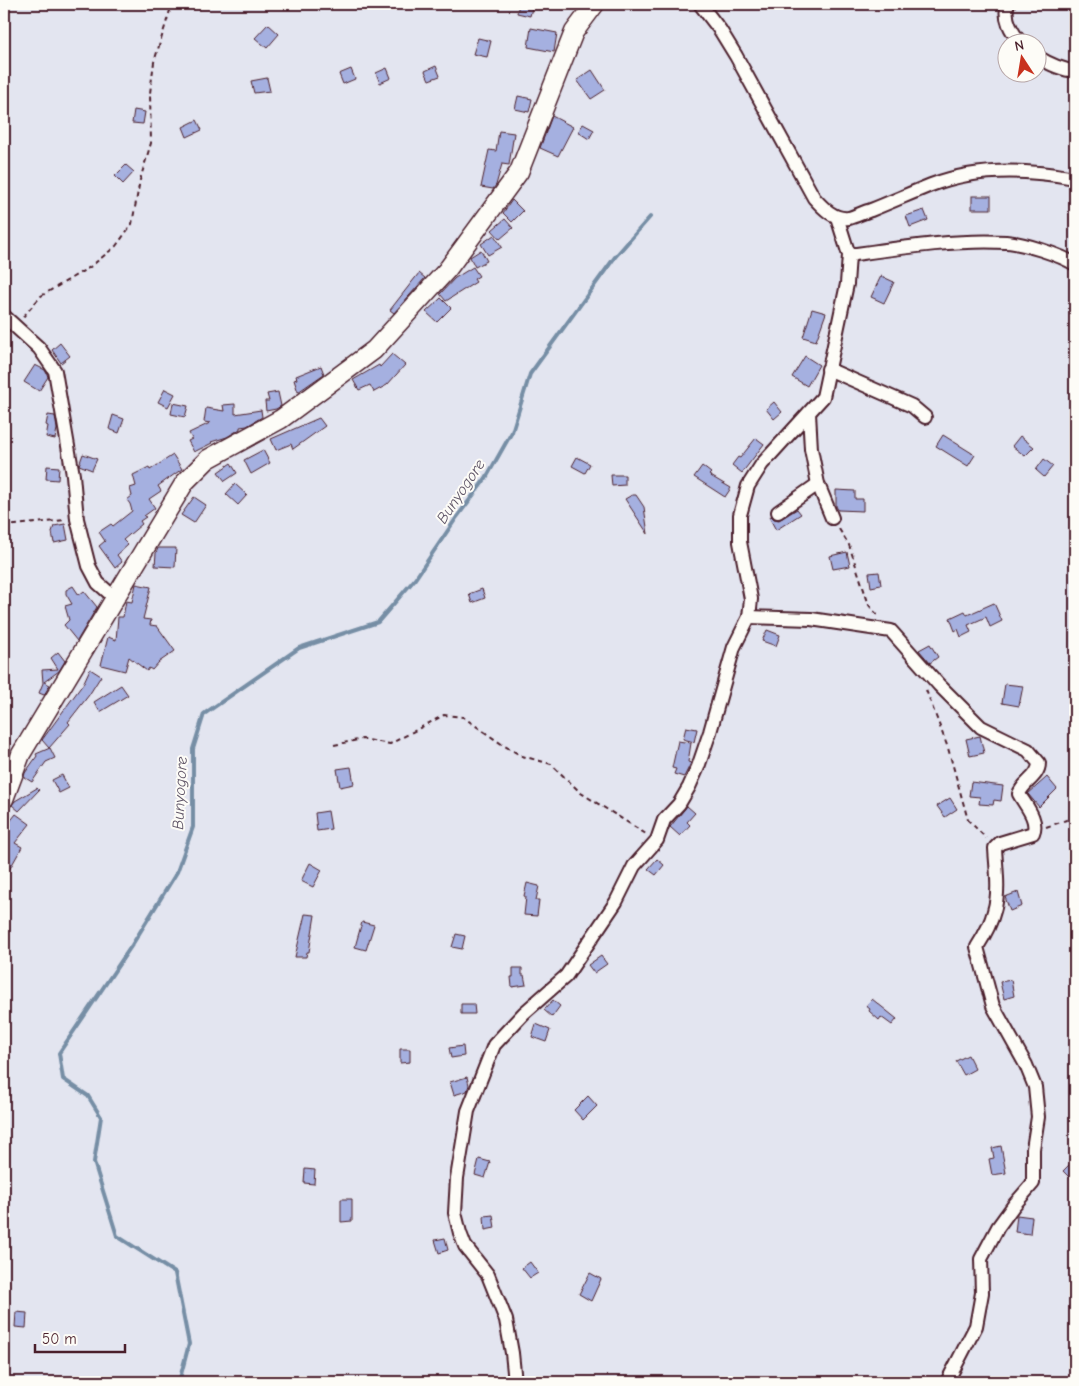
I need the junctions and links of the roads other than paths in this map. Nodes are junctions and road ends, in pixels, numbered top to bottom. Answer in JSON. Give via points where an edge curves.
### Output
{"nodes":[{"id":1,"x":595,"y":4,"type":"edge"},
{"id":2,"x":700,"y":4,"type":"edge"},
{"id":3,"x":1008,"y":4,"type":"edge"},
{"id":4,"x":1012,"y":32,"type":"edge"},
{"id":5,"x":1046,"y":63,"type":"edge"},
{"id":6,"x":1075,"y":71,"type":"edge"},
{"id":7,"x":1075,"y":178,"type":"edge"},
{"id":8,"x":837,"y":217,"type":"junction"},
{"id":9,"x":850,"y":255,"type":"junction"},
{"id":10,"x":1075,"y":264,"type":"edge"},
{"id":11,"x":4,"y":316,"type":"edge"},
{"id":12,"x":828,"y":369,"type":"junction"},
{"id":13,"x":809,"y":413,"type":"junction"},
{"id":14,"x":925,"y":417,"type":"dead end"},
{"id":15,"x":818,"y":484,"type":"junction"},
{"id":16,"x":778,"y":512,"type":"dead end"},
{"id":17,"x":832,"y":518,"type":"road end"},
{"id":18,"x":116,"y":599,"type":"junction"},
{"id":19,"x":749,"y":617,"type":"junction"},
{"id":20,"x":4,"y":799,"type":"edge"},
{"id":21,"x":515,"y":1382,"type":"edge"},
{"id":22,"x":947,"y":1382,"type":"edge"}],
"edges":[{"from":1,"to":18,"type":"main road","via":[[574,32],[519,172],[447,270],[374,350],[281,419],[208,459],[190,476]]},
{"from":2,"to":8,"type":"street","via":[[736,56],[814,198]]},
{"from":3,"to":4,"type":"street","via":[[1007,20]]},
{"from":5,"to":6,"type":"street"},
{"from":7,"to":8,"type":"street","via":[[1026,172],[971,174],[930,186],[849,218]]},
{"from":8,"to":9,"type":"street"},
{"from":9,"to":10,"type":"street","via":[[961,243],[1008,242]]},
{"from":9,"to":12,"type":"street","via":[[847,284]]},
{"from":11,"to":18,"type":"street","via":[[39,348],[55,371],[73,475],[77,519],[89,566],[98,583]]},
{"from":12,"to":13,"type":"street","via":[[823,397]]},
{"from":12,"to":14,"type":"street","via":[[912,406]]},
{"from":13,"to":15,"type":"street","via":[[811,449]]},
{"from":13,"to":19,"type":"street","via":[[762,464],[748,486],[740,516],[740,542],[751,599]]},
{"from":15,"to":16,"type":"street"},
{"from":15,"to":17,"type":"street"},
{"from":18,"to":20,"type":"main road","via":[[21,754]]},
{"from":19,"to":21,"type":"street","via":[[734,647],[710,732],[679,804],[664,820],[657,840],[634,866],[616,902],[566,976],[494,1045],[468,1111],[455,1213],[465,1246],[488,1275],[504,1314]]},
{"from":19,"to":22,"type":"street","via":[[811,619],[891,631],[980,727],[1028,750],[1039,762],[1034,776],[1019,794],[1034,819],[1035,830],[1000,843],[995,848],[995,911],[977,947],[993,1006],[1035,1087],[1038,1117],[1033,1149],[1033,1183],[998,1227],[980,1259],[982,1292],[976,1326]]}]}
